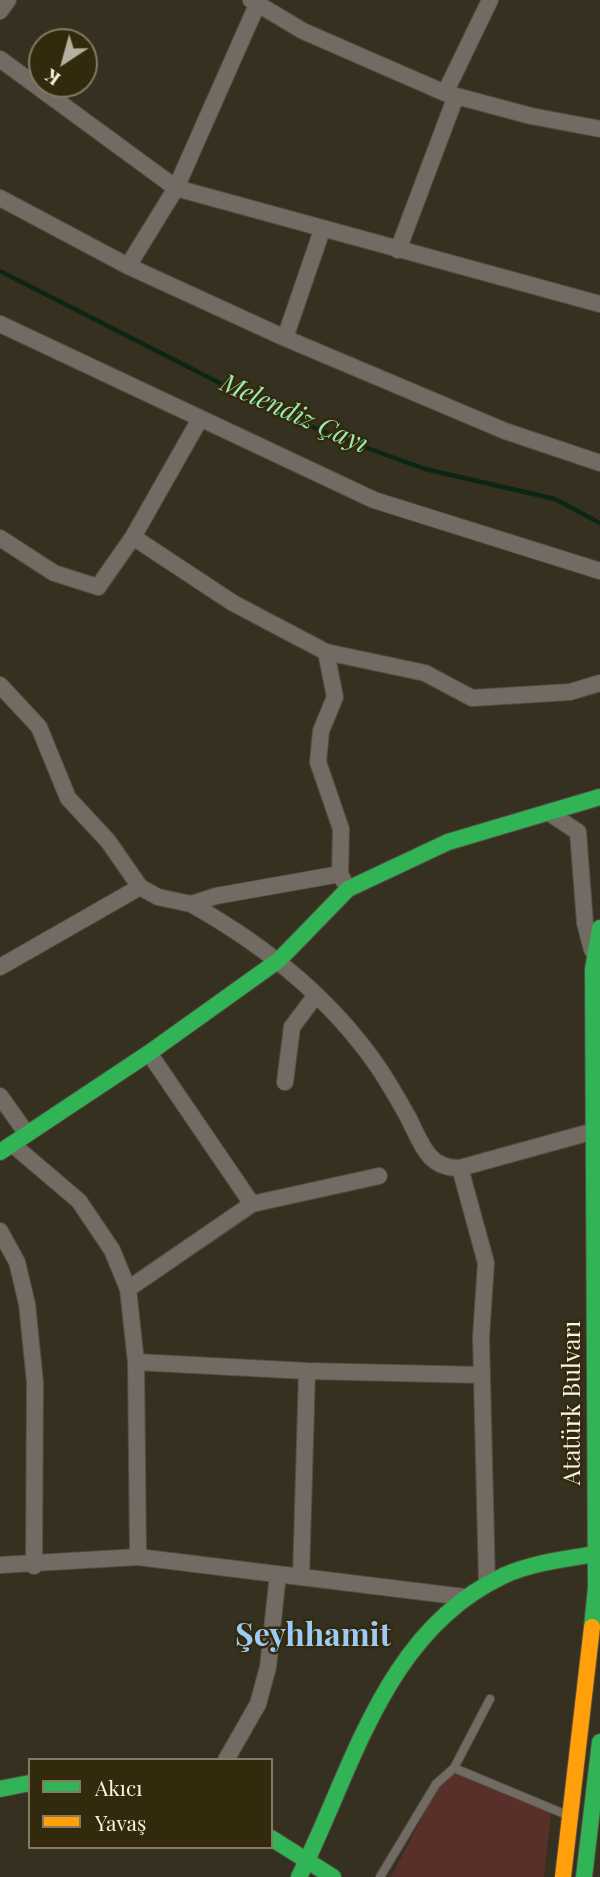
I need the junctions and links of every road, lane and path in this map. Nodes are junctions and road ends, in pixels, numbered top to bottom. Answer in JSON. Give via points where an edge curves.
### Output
{"nodes":[{"id":1,"x":8,"y":0,"type":"edge"},
{"id":2,"x":490,"y":0,"type":"edge"},
{"id":3,"x":254,"y":2,"type":"edge"},
{"id":4,"x":0,"y":11,"type":"edge"},
{"id":5,"x":0,"y":59,"type":"edge"},
{"id":6,"x":450,"y":95,"type":"junction"},
{"id":7,"x":600,"y":129,"type":"edge"},
{"id":8,"x":176,"y":188,"type":"junction"},
{"id":9,"x":0,"y":198,"type":"edge"},
{"id":10,"x":322,"y":230,"type":"junction"},
{"id":11,"x":398,"y":250,"type":"junction"},
{"id":12,"x":128,"y":267,"type":"junction"},
{"id":13,"x":600,"y":304,"type":"edge"},
{"id":14,"x":0,"y":324,"type":"edge"},
{"id":15,"x":285,"y":338,"type":"junction"},
{"id":16,"x":201,"y":419,"type":"junction"},
{"id":17,"x":600,"y":463,"type":"edge"},
{"id":18,"x":133,"y":537,"type":"junction"},
{"id":19,"x":0,"y":538,"type":"edge"},
{"id":20,"x":600,"y":571,"type":"edge"},
{"id":21,"x":326,"y":652,"type":"junction"},
{"id":22,"x":600,"y":683,"type":"edge"},
{"id":23,"x":0,"y":685,"type":"edge"},
{"id":24,"x":600,"y":797,"type":"edge"},
{"id":25,"x":551,"y":814,"type":"junction"},
{"id":26,"x":344,"y":882,"type":"junction"},
{"id":27,"x":140,"y":887,"type":"junction"},
{"id":28,"x":191,"y":904,"type":"junction"},
{"id":29,"x":600,"y":928,"type":"edge"},
{"id":30,"x":279,"y":960,"type":"junction"},
{"id":31,"x":594,"y":961,"type":"junction"},
{"id":32,"x":0,"y":967,"type":"edge"},
{"id":33,"x":316,"y":995,"type":"junction"},
{"id":34,"x":149,"y":1054,"type":"junction"},
{"id":35,"x":285,"y":1082,"type":"dead end"},
{"id":36,"x":0,"y":1096,"type":"edge"},
{"id":37,"x":594,"y":1131,"type":"junction"},
{"id":38,"x":27,"y":1134,"type":"junction"},
{"id":39,"x":6,"y":1148,"type":"edge"},
{"id":40,"x":460,"y":1168,"type":"junction"},
{"id":41,"x":379,"y":1176,"type":"dead end"},
{"id":42,"x":252,"y":1203,"type":"junction"},
{"id":43,"x":0,"y":1231,"type":"edge"},
{"id":44,"x":128,"y":1289,"type":"junction"},
{"id":45,"x":136,"y":1362,"type":"junction"},
{"id":46,"x":307,"y":1371,"type":"junction"},
{"id":47,"x":482,"y":1375,"type":"junction"},
{"id":48,"x":598,"y":1450,"type":"edge"},
{"id":49,"x":598,"y":1481,"type":"edge"},
{"id":50,"x":596,"y":1554,"type":"junction"},
{"id":51,"x":138,"y":1557,"type":"junction"},
{"id":52,"x":0,"y":1565,"type":"edge"},
{"id":53,"x":34,"y":1566,"type":"junction"},
{"id":54,"x":278,"y":1574,"type":"junction"},
{"id":55,"x":301,"y":1577,"type":"junction"},
{"id":56,"x":487,"y":1584,"type":"junction"},
{"id":57,"x":464,"y":1597,"type":"junction"},
{"id":58,"x":490,"y":1699,"type":"dead end"},
{"id":59,"x":600,"y":1742,"type":"edge"},
{"id":60,"x":227,"y":1758,"type":"edge"},
{"id":61,"x":454,"y":1768,"type":"junction"},
{"id":62,"x":28,"y":1783,"type":"edge"},
{"id":63,"x":0,"y":1789,"type":"edge"},
{"id":64,"x":570,"y":1816,"type":"junction"},
{"id":65,"x":273,"y":1839,"type":"edge"},
{"id":66,"x":307,"y":1862,"type":"junction"},
{"id":67,"x":299,"y":1877,"type":"edge"},
{"id":68,"x":333,"y":1877,"type":"edge"},
{"id":69,"x":380,"y":1877,"type":"edge"},
{"id":70,"x":563,"y":1877,"type":"edge"},
{"id":71,"x":584,"y":1877,"type":"edge"}],
"edges":[{"from":1,"to":4,"type":"street"},
{"from":2,"to":6,"type":"street"},
{"from":3,"to":6,"type":"street","via":[[367,61]]},
{"from":3,"to":8,"type":"street"},
{"from":5,"to":8,"type":"street"},
{"from":6,"to":7,"type":"street"},
{"from":6,"to":11,"type":"street"},
{"from":8,"to":10,"type":"street"},
{"from":8,"to":12,"type":"street"},
{"from":9,"to":12,"type":"street"},
{"from":10,"to":11,"type":"street"},
{"from":10,"to":15,"type":"street"},
{"from":11,"to":13,"type":"street"},
{"from":12,"to":15,"type":"street"},
{"from":14,"to":16,"type":"street"},
{"from":15,"to":17,"type":"street","via":[[505,431]]},
{"from":16,"to":18,"type":"street"},
{"from":16,"to":20,"type":"street","via":[[374,500]]},
{"from":18,"to":19,"type":"street","via":[[98,587],[54,573]]},
{"from":18,"to":21,"type":"street","via":[[233,603]]},
{"from":21,"to":22,"type":"street","via":[[425,673],[472,698],[570,692]]},
{"from":21,"to":26,"type":"street","via":[[335,697],[321,731],[318,762],[341,829]]},
{"from":23,"to":27,"type":"street","via":[[39,727],[68,798],[108,841]]},
{"from":24,"to":25,"type":"main road"},
{"from":25,"to":26,"type":"main road","via":[[448,842]]},
{"from":25,"to":31,"type":"street","via":[[578,832],[585,923]]},
{"from":26,"to":28,"type":"street","via":[[216,896]]},
{"from":26,"to":30,"type":"main road"},
{"from":27,"to":28,"type":"street","via":[[158,897]]},
{"from":27,"to":32,"type":"street"},
{"from":28,"to":30,"type":"street","via":[[242,932]]},
{"from":29,"to":31,"type":"main road","name":"Atatürk Bulvarı"},
{"from":30,"to":33,"type":"street"},
{"from":30,"to":34,"type":"main road"},
{"from":31,"to":37,"type":"main road","name":"Atatürk Bulvarı"},
{"from":33,"to":35,"type":"street","via":[[292,1027]]},
{"from":33,"to":40,"type":"street","via":[[378,1067],[423,1150],[446,1168]]},
{"from":34,"to":38,"type":"main road"},
{"from":34,"to":42,"type":"street"},
{"from":36,"to":38,"type":"street"},
{"from":37,"to":40,"type":"street"},
{"from":37,"to":48,"type":"main road","name":"Atatürk Bulvarı"},
{"from":38,"to":39,"type":"main road"},
{"from":39,"to":44,"type":"street","via":[[79,1201],[112,1250]]},
{"from":40,"to":47,"type":"street","via":[[486,1263]]},
{"from":41,"to":42,"type":"street"},
{"from":42,"to":44,"type":"street"},
{"from":43,"to":53,"type":"street","via":[[17,1262],[27,1304],[35,1382]]},
{"from":44,"to":45,"type":"street"},
{"from":45,"to":46,"type":"street"},
{"from":45,"to":51,"type":"street"},
{"from":46,"to":47,"type":"street"},
{"from":46,"to":55,"type":"street"},
{"from":47,"to":56,"type":"street"},
{"from":48,"to":49,"type":"main road","name":"Atatürk Bulvarı"},
{"from":49,"to":50,"type":"main road","name":"Atatürk Bulvarı"},
{"from":50,"to":56,"type":"main road","via":[[503,1575]]},
{"from":50,"to":64,"type":"main road","name":"Atatürk Bulvarı"},
{"from":51,"to":53,"type":"street"},
{"from":51,"to":54,"type":"street"},
{"from":52,"to":53,"type":"street"},
{"from":54,"to":55,"type":"street"},
{"from":54,"to":60,"type":"street","via":[[268,1667],[258,1704]]},
{"from":55,"to":57,"type":"street"},
{"from":56,"to":57,"type":"main road"},
{"from":57,"to":66,"type":"main road","via":[[426,1627],[394,1671]]},
{"from":58,"to":61,"type":"lane"},
{"from":59,"to":71,"type":"main road"},
{"from":61,"to":64,"type":"lane"},
{"from":61,"to":69,"type":"lane","via":[[436,1784]]},
{"from":62,"to":63,"type":"main road"},
{"from":64,"to":70,"type":"main road","name":"Atatürk Bulvarı"},
{"from":65,"to":66,"type":"main road"},
{"from":66,"to":67,"type":"main road"},
{"from":66,"to":68,"type":"main road"}]}
